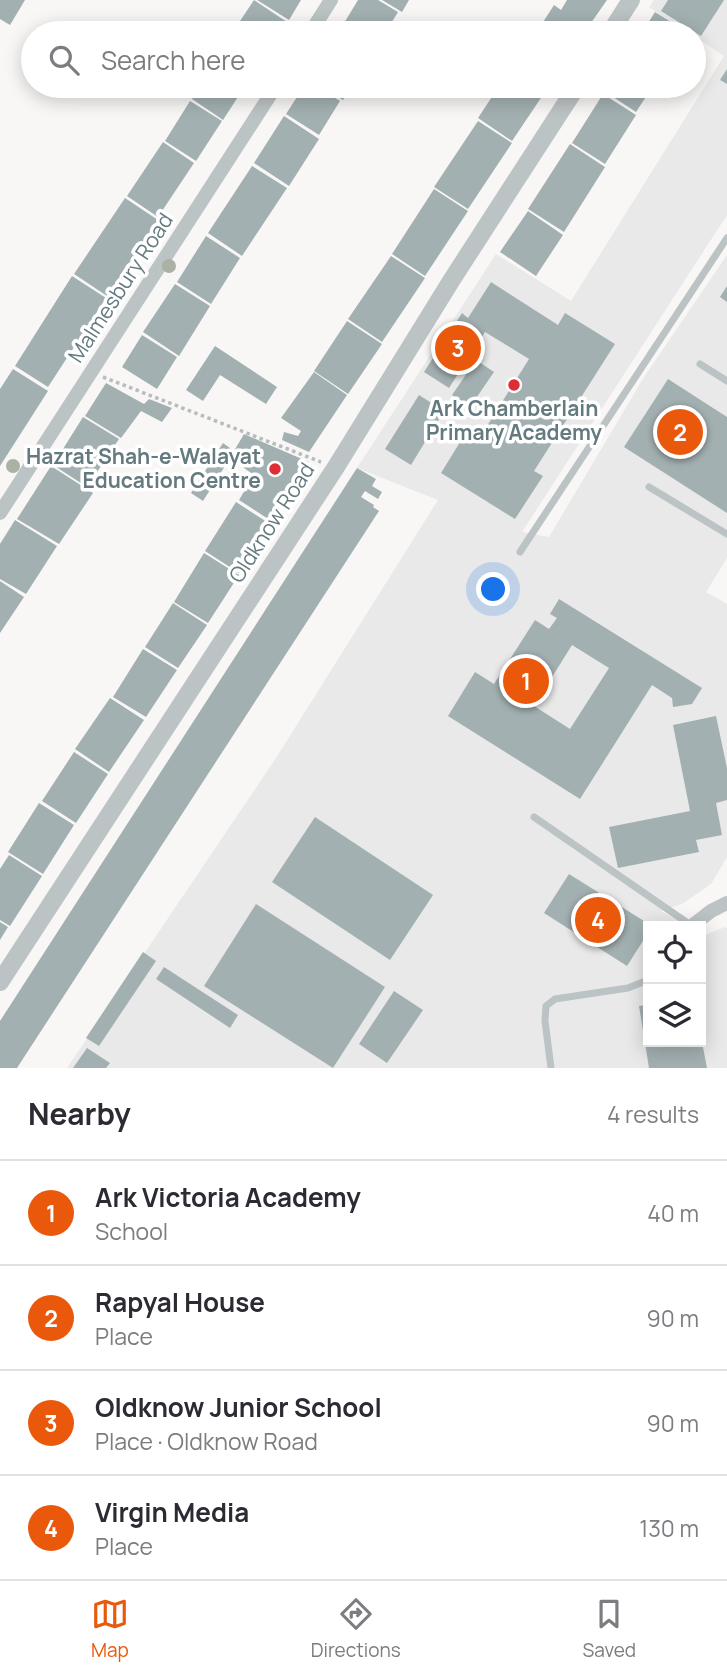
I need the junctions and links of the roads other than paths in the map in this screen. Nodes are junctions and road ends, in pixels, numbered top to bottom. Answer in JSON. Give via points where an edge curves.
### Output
{"nodes":[{"id":1,"x":331,"y":0,"type":"edge"},
{"id":2,"x":631,"y":0,"type":"edge"},
{"id":3,"x":318,"y":21,"type":"edge"},
{"id":4,"x":618,"y":21,"type":"edge"},
{"id":5,"x":268,"y":98,"type":"edge"},
{"id":6,"x":569,"y":98,"type":"edge"},
{"id":7,"x":727,"y":238,"type":"edge"},
{"id":8,"x":700,"y":364,"type":"dead end"},
{"id":9,"x":727,"y":381,"type":"edge"},
{"id":10,"x":649,"y":487,"type":"dead end"},
{"id":11,"x":0,"y":513,"type":"edge"},
{"id":12,"x":727,"y":534,"type":"edge"},
{"id":13,"x":520,"y":552,"type":"dead end"},
{"id":14,"x":534,"y":817,"type":"dead end"},
{"id":15,"x":727,"y":903,"type":"edge"},
{"id":16,"x":685,"y":921,"type":"edge"},
{"id":17,"x":698,"y":921,"type":"edge"},
{"id":18,"x":0,"y":982,"type":"edge"},
{"id":19,"x":643,"y":982,"type":"edge"},
{"id":20,"x":551,"y":1068,"type":"edge"}],
"edges":[{"from":1,"to":3,"type":"street"},
{"from":2,"to":4,"type":"street"},
{"from":5,"to":11,"type":"street","name":"Malmesbury Road"},
{"from":6,"to":18,"type":"street","name":"Oldknow Road","via":[[336,467]]},
{"from":7,"to":13,"type":"lane"},
{"from":8,"to":9,"type":"lane"},
{"from":10,"to":12,"type":"lane"},
{"from":14,"to":16,"type":"lane"},
{"from":15,"to":17,"type":"street"},
{"from":19,"to":20,"type":"lane","via":[[555,999],[546,1006]]}]}
